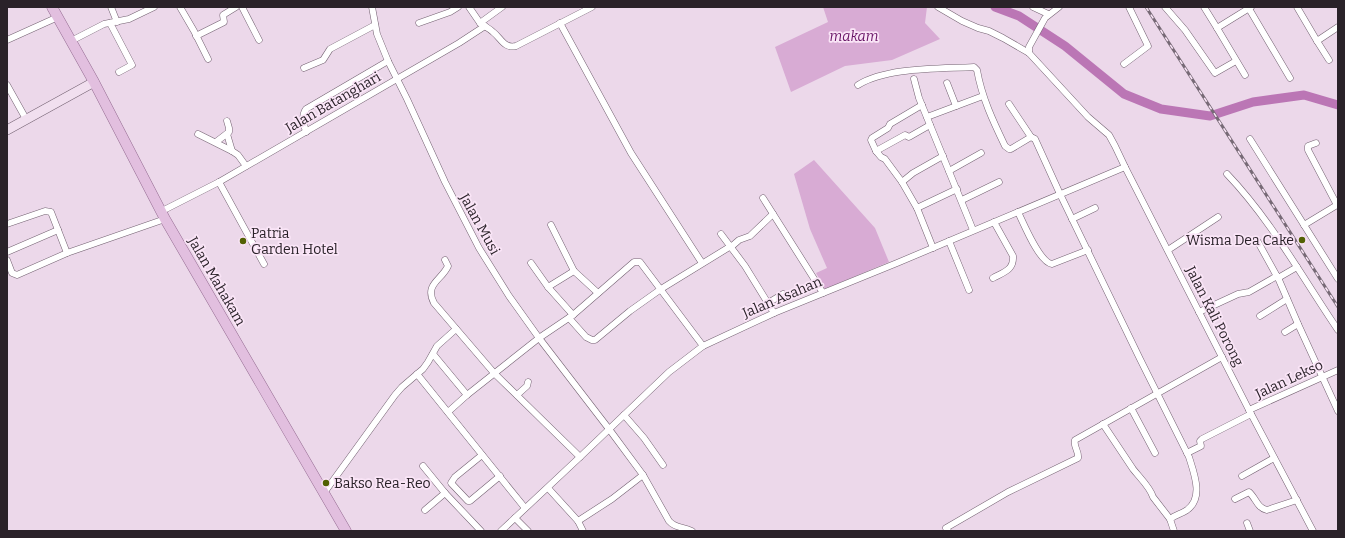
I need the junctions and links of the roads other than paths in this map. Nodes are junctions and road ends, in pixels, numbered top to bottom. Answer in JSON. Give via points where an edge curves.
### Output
{"nodes":[{"id":1,"x":52,"y":7,"type":"edge"},
{"id":2,"x":111,"y":7,"type":"edge"},
{"id":3,"x":154,"y":7,"type":"edge"},
{"id":4,"x":180,"y":7,"type":"edge"},
{"id":5,"x":236,"y":7,"type":"edge"},
{"id":6,"x":242,"y":7,"type":"edge"},
{"id":7,"x":372,"y":7,"type":"edge"},
{"id":8,"x":458,"y":7,"type":"edge"},
{"id":9,"x":469,"y":7,"type":"edge"},
{"id":10,"x":592,"y":7,"type":"edge"},
{"id":11,"x":938,"y":7,"type":"edge"},
{"id":12,"x":1033,"y":7,"type":"edge"},
{"id":13,"x":1059,"y":7,"type":"edge"},
{"id":14,"x":1129,"y":7,"type":"edge"},
{"id":15,"x":1166,"y":7,"type":"edge"},
{"id":16,"x":1204,"y":7,"type":"edge"},
{"id":17,"x":1249,"y":7,"type":"edge"},
{"id":18,"x":1297,"y":7,"type":"edge"},
{"id":19,"x":498,"y":8,"type":"edge"},
{"id":20,"x":1047,"y":16,"type":"junction"},
{"id":21,"x":58,"y":17,"type":"junction"},
{"id":22,"x":110,"y":22,"type":"junction"},
{"id":23,"x":117,"y":22,"type":"junction"},
{"id":24,"x":419,"y":23,"type":"dead end"},
{"id":25,"x":560,"y":23,"type":"junction"},
{"id":26,"x":482,"y":24,"type":"junction"},
{"id":27,"x":375,"y":25,"type":"junction"},
{"id":28,"x":1338,"y":27,"type":"edge"},
{"id":29,"x":1217,"y":28,"type":"junction"},
{"id":30,"x":196,"y":36,"type":"junction"},
{"id":31,"x":7,"y":40,"type":"edge"},
{"id":32,"x":259,"y":40,"type":"dead end"},
{"id":33,"x":71,"y":41,"type":"junction"},
{"id":34,"x":1317,"y":41,"type":"junction"},
{"id":35,"x":1029,"y":53,"type":"junction"},
{"id":36,"x":208,"y":59,"type":"dead end"},
{"id":37,"x":1329,"y":60,"type":"dead end"},
{"id":38,"x":388,"y":61,"type":"junction"},
{"id":39,"x":1236,"y":61,"type":"junction"},
{"id":40,"x":1124,"y":64,"type":"dead end"},
{"id":41,"x":304,"y":68,"type":"dead end"},
{"id":42,"x":119,"y":72,"type":"dead end"},
{"id":43,"x":1245,"y":75,"type":"dead end"},
{"id":44,"x":1290,"y":78,"type":"dead end"},
{"id":45,"x":397,"y":79,"type":"junction"},
{"id":46,"x":914,"y":79,"type":"dead end"},
{"id":47,"x":94,"y":82,"type":"junction"},
{"id":48,"x":947,"y":83,"type":"dead end"},
{"id":49,"x":7,"y":84,"type":"edge"},
{"id":50,"x":858,"y":85,"type":"dead end"},
{"id":51,"x":983,"y":96,"type":"junction"},
{"id":52,"x":1009,"y":104,"type":"dead end"},
{"id":53,"x":922,"y":105,"type":"junction"},
{"id":54,"x":956,"y":106,"type":"junction"},
{"id":55,"x":927,"y":117,"type":"junction"},
{"id":56,"x":26,"y":119,"type":"junction"},
{"id":57,"x":227,"y":121,"type":"dead end"},
{"id":58,"x":930,"y":125,"type":"junction"},
{"id":59,"x":7,"y":130,"type":"edge"},
{"id":60,"x":306,"y":132,"type":"junction"},
{"id":61,"x":198,"y":134,"type":"dead end"},
{"id":62,"x":227,"y":134,"type":"junction"},
{"id":63,"x":1031,"y":137,"type":"junction"},
{"id":64,"x":1250,"y":139,"type":"dead end"},
{"id":65,"x":216,"y":142,"type":"junction"},
{"id":66,"x":1316,"y":143,"type":"dead end"},
{"id":67,"x":232,"y":150,"type":"junction"},
{"id":68,"x":876,"y":151,"type":"junction"},
{"id":69,"x":981,"y":154,"type":"dead end"},
{"id":70,"x":943,"y":156,"type":"junction"},
{"id":71,"x":246,"y":166,"type":"junction"},
{"id":72,"x":1125,"y":167,"type":"junction"},
{"id":73,"x":949,"y":171,"type":"junction"},
{"id":74,"x":1227,"y":174,"type":"dead end"},
{"id":75,"x":219,"y":182,"type":"junction"},
{"id":76,"x":902,"y":182,"type":"junction"},
{"id":77,"x":999,"y":182,"type":"dead end"},
{"id":78,"x":957,"y":189,"type":"junction"},
{"id":79,"x":1060,"y":194,"type":"junction"},
{"id":80,"x":763,"y":198,"type":"dead end"},
{"id":81,"x":962,"y":200,"type":"junction"},
{"id":82,"x":917,"y":208,"type":"junction"},
{"id":83,"x":1095,"y":208,"type":"dead end"},
{"id":84,"x":1018,"y":212,"type":"junction"},
{"id":85,"x":773,"y":214,"type":"junction"},
{"id":86,"x":163,"y":215,"type":"junction"},
{"id":87,"x":1218,"y":217,"type":"dead end"},
{"id":88,"x":1072,"y":219,"type":"junction"},
{"id":89,"x":994,"y":222,"type":"junction"},
{"id":90,"x":7,"y":224,"type":"edge"},
{"id":91,"x":551,"y":225,"type":"dead end"},
{"id":92,"x":1304,"y":225,"type":"junction"},
{"id":93,"x":58,"y":230,"type":"junction"},
{"id":94,"x":973,"y":230,"type":"junction"},
{"id":95,"x":721,"y":234,"type":"dead end"},
{"id":96,"x":949,"y":241,"type":"junction"},
{"id":97,"x":1258,"y":242,"type":"dead end"},
{"id":98,"x":731,"y":246,"type":"junction"},
{"id":99,"x":933,"y":248,"type":"junction"},
{"id":100,"x":1088,"y":250,"type":"junction"},
{"id":101,"x":1168,"y":250,"type":"junction"},
{"id":102,"x":7,"y":252,"type":"edge"},
{"id":103,"x":67,"y":253,"type":"junction"},
{"id":104,"x":7,"y":260,"type":"edge"},
{"id":105,"x":445,"y":260,"type":"dead end"},
{"id":106,"x":531,"y":263,"type":"dead end"},
{"id":107,"x":702,"y":263,"type":"junction"},
{"id":108,"x":264,"y":264,"type":"dead end"},
{"id":109,"x":1297,"y":267,"type":"junction"},
{"id":110,"x":574,"y":271,"type":"junction"},
{"id":111,"x":1277,"y":277,"type":"junction"},
{"id":112,"x":993,"y":278,"type":"dead end"},
{"id":113,"x":1338,"y":279,"type":"edge"},
{"id":114,"x":548,"y":287,"type":"junction"},
{"id":115,"x":661,"y":289,"type":"junction"},
{"id":116,"x":969,"y":290,"type":"dead end"},
{"id":117,"x":598,"y":293,"type":"junction"},
{"id":118,"x":823,"y":293,"type":"junction"},
{"id":119,"x":783,"y":294,"type":"dead end"},
{"id":120,"x":1288,"y":299,"type":"junction"},
{"id":121,"x":768,"y":303,"type":"junction"},
{"id":122,"x":774,"y":312,"type":"junction"},
{"id":123,"x":1199,"y":312,"type":"junction"},
{"id":124,"x":1260,"y":316,"type":"dead end"},
{"id":125,"x":571,"y":317,"type":"junction"},
{"id":126,"x":1298,"y":324,"type":"junction"},
{"id":127,"x":456,"y":329,"type":"junction"},
{"id":128,"x":1338,"y":330,"type":"edge"},
{"id":129,"x":1285,"y":332,"type":"dead end"},
{"id":130,"x":539,"y":338,"type":"junction"},
{"id":131,"x":703,"y":346,"type":"junction"},
{"id":132,"x":433,"y":354,"type":"junction"},
{"id":133,"x":1222,"y":357,"type":"junction"},
{"id":134,"x":1338,"y":370,"type":"edge"},
{"id":135,"x":494,"y":373,"type":"junction"},
{"id":136,"x":417,"y":374,"type":"junction"},
{"id":137,"x":1322,"y":377,"type":"junction"},
{"id":138,"x":528,"y":382,"type":"dead end"},
{"id":139,"x":1157,"y":394,"type":"junction"},
{"id":140,"x":467,"y":395,"type":"junction"},
{"id":141,"x":517,"y":395,"type":"junction"},
{"id":142,"x":1131,"y":408,"type":"junction"},
{"id":143,"x":1338,"y":411,"type":"edge"},
{"id":144,"x":448,"y":412,"type":"junction"},
{"id":145,"x":1250,"y":412,"type":"junction"},
{"id":146,"x":624,"y":415,"type":"junction"},
{"id":147,"x":1103,"y":424,"type":"junction"},
{"id":148,"x":609,"y":429,"type":"junction"},
{"id":149,"x":1155,"y":453,"type":"dead end"},
{"id":150,"x":1187,"y":453,"type":"junction"},
{"id":151,"x":482,"y":455,"type":"junction"},
{"id":152,"x":580,"y":457,"type":"junction"},
{"id":153,"x":1274,"y":458,"type":"junction"},
{"id":154,"x":663,"y":465,"type":"dead end"},
{"id":155,"x":423,"y":466,"type":"dead end"},
{"id":156,"x":643,"y":475,"type":"junction"},
{"id":157,"x":500,"y":476,"type":"junction"},
{"id":158,"x":1242,"y":476,"type":"dead end"},
{"id":159,"x":548,"y":488,"type":"junction"},
{"id":160,"x":324,"y":493,"type":"junction"},
{"id":161,"x":446,"y":493,"type":"junction"},
{"id":162,"x":1235,"y":499,"type":"dead end"},
{"id":163,"x":1296,"y":500,"type":"junction"},
{"id":164,"x":525,"y":508,"type":"junction"},
{"id":165,"x":425,"y":510,"type":"dead end"},
{"id":166,"x":515,"y":518,"type":"junction"},
{"id":167,"x":582,"y":519,"type":"junction"},
{"id":168,"x":1171,"y":522,"type":"junction"},
{"id":169,"x":1248,"y":523,"type":"dead end"},
{"id":170,"x":478,"y":530,"type":"edge"},
{"id":171,"x":346,"y":531,"type":"edge"},
{"id":172,"x":501,"y":531,"type":"edge"},
{"id":173,"x":528,"y":531,"type":"edge"},
{"id":174,"x":583,"y":531,"type":"edge"},
{"id":175,"x":692,"y":531,"type":"edge"},
{"id":176,"x":948,"y":531,"type":"edge"},
{"id":177,"x":1174,"y":531,"type":"edge"},
{"id":178,"x":1250,"y":531,"type":"edge"},
{"id":179,"x":1313,"y":531,"type":"edge"}],
"edges":[{"from":1,"to":21,"type":"main road","name":"Jalan Mahakam"},
{"from":2,"to":23,"type":"street"},
{"from":3,"to":23,"type":"street"},
{"from":4,"to":30,"type":"street"},
{"from":5,"to":30,"type":"street","via":[[223,14],[224,22]]},
{"from":6,"to":32,"type":"street"},
{"from":7,"to":27,"type":"street","name":"Jalan Musi"},
{"from":8,"to":24,"type":"street"},
{"from":9,"to":26,"type":"street"},
{"from":10,"to":25,"type":"street"},
{"from":11,"to":35,"type":"street","name":"Jalan Kali Porong"},
{"from":12,"to":20,"type":"street"},
{"from":13,"to":20,"type":"street"},
{"from":14,"to":40,"type":"street","via":[[1148,46]]},
{"from":15,"to":39,"type":"street","via":[[1215,73]]},
{"from":16,"to":29,"type":"street"},
{"from":17,"to":29,"type":"street"},
{"from":17,"to":44,"type":"street"},
{"from":18,"to":34,"type":"street"},
{"from":19,"to":26,"type":"street","name":"Jalan Batanghari"},
{"from":20,"to":35,"type":"street","via":[[1029,47]]},
{"from":21,"to":31,"type":"street"},
{"from":21,"to":33,"type":"main road","name":"Jalan Mahakam"},
{"from":22,"to":23,"type":"street"},
{"from":22,"to":33,"type":"street"},
{"from":22,"to":42,"type":"street","via":[[132,65]]},
{"from":25,"to":26,"type":"street","via":[[511,47]]},
{"from":25,"to":107,"type":"street","via":[[631,153]]},
{"from":26,"to":45,"type":"street","name":"Jalan Batanghari","via":[[459,43]]},
{"from":27,"to":38,"type":"street","name":"Jalan Musi"},
{"from":27,"to":41,"type":"street","via":[[330,49],[323,60]]},
{"from":28,"to":34,"type":"street"},
{"from":29,"to":39,"type":"street"},
{"from":30,"to":36,"type":"street"},
{"from":33,"to":47,"type":"main road","name":"Jalan Mahakam"},
{"from":34,"to":37,"type":"street"},
{"from":35,"to":72,"type":"street","name":"Jalan Kali Porong","via":[[1088,117],[1109,135]]},
{"from":38,"to":45,"type":"street","name":"Jalan Musi"},
{"from":38,"to":60,"type":"street","via":[[306,109],[303,115]]},
{"from":39,"to":43,"type":"street"},
{"from":45,"to":60,"type":"street","name":"Jalan Batanghari"},
{"from":45,"to":130,"type":"street","name":"Jalan Musi","via":[[482,254]]},
{"from":46,"to":53,"type":"street"},
{"from":47,"to":56,"type":"street"},
{"from":47,"to":86,"type":"main road","name":"Jalan Mahakam"},
{"from":48,"to":54,"type":"street"},
{"from":49,"to":56,"type":"street"},
{"from":50,"to":51,"type":"street","via":[[874,77],[911,71],[974,67]]},
{"from":51,"to":54,"type":"street"},
{"from":51,"to":63,"type":"street","via":[[1007,148]]},
{"from":52,"to":63,"type":"street"},
{"from":53,"to":55,"type":"street"},
{"from":53,"to":68,"type":"street","via":[[872,138]]},
{"from":54,"to":55,"type":"street"},
{"from":55,"to":58,"type":"street"},
{"from":56,"to":59,"type":"street"},
{"from":57,"to":62,"type":"street"},
{"from":58,"to":68,"type":"street"},
{"from":58,"to":70,"type":"street"},
{"from":60,"to":71,"type":"street","name":"Jalan Batanghari"},
{"from":61,"to":65,"type":"street"},
{"from":62,"to":65,"type":"street"},
{"from":62,"to":67,"type":"street"},
{"from":63,"to":79,"type":"street","via":[[1036,141]]},
{"from":64,"to":92,"type":"street"},
{"from":65,"to":67,"type":"street"},
{"from":66,"to":92,"type":"street","via":[[1308,146],[1308,150],[1337,205]]},
{"from":67,"to":71,"type":"street"},
{"from":68,"to":76,"type":"street","via":[[886,159]]},
{"from":69,"to":73,"type":"street"},
{"from":70,"to":73,"type":"street"},
{"from":70,"to":76,"type":"street"},
{"from":71,"to":75,"type":"street","name":"Jalan Batanghari"},
{"from":72,"to":79,"type":"street","name":"Jalan Asahan"},
{"from":72,"to":101,"type":"street","name":"Jalan Kali Porong"},
{"from":73,"to":78,"type":"street"},
{"from":74,"to":109,"type":"street","via":[[1255,205]]},
{"from":75,"to":86,"type":"street","name":"Jalan Batanghari"},
{"from":75,"to":108,"type":"street"},
{"from":76,"to":82,"type":"street"},
{"from":77,"to":81,"type":"street"},
{"from":78,"to":81,"type":"street"},
{"from":78,"to":82,"type":"street"},
{"from":79,"to":84,"type":"street","name":"Jalan Asahan"},
{"from":79,"to":88,"type":"street"},
{"from":80,"to":85,"type":"street"},
{"from":81,"to":94,"type":"street"},
{"from":82,"to":99,"type":"street"},
{"from":83,"to":88,"type":"street"},
{"from":84,"to":89,"type":"street","name":"Jalan Asahan"},
{"from":84,"to":100,"type":"street","via":[[1041,256],[1049,264]]},
{"from":85,"to":98,"type":"street","via":[[750,236]]},
{"from":85,"to":118,"type":"street"},
{"from":86,"to":103,"type":"street","name":"Jalan Batanghari"},
{"from":86,"to":160,"type":"main road","name":"Jalan Mahakam"},
{"from":87,"to":101,"type":"street"},
{"from":88,"to":100,"type":"street"},
{"from":89,"to":94,"type":"street","name":"Jalan Asahan"},
{"from":89,"to":112,"type":"street","via":[[1013,256],[1013,262],[1010,268]]},
{"from":90,"to":93,"type":"street","via":[[45,211],[51,212]]},
{"from":91,"to":110,"type":"street"},
{"from":92,"to":113,"type":"street"},
{"from":93,"to":102,"type":"street"},
{"from":93,"to":103,"type":"street"},
{"from":94,"to":96,"type":"street","name":"Jalan Asahan"},
{"from":95,"to":98,"type":"street"},
{"from":96,"to":99,"type":"street","name":"Jalan Asahan"},
{"from":96,"to":116,"type":"street"},
{"from":97,"to":111,"type":"street"},
{"from":98,"to":107,"type":"street"},
{"from":98,"to":121,"type":"street"},
{"from":99,"to":118,"type":"street","name":"Jalan Asahan"},
{"from":100,"to":139,"type":"street"},
{"from":101,"to":123,"type":"street","name":"Jalan Kali Porong"},
{"from":103,"to":104,"type":"street","name":"Jalan Batanghari","via":[[17,275],[12,273]]},
{"from":105,"to":127,"type":"street","via":[[448,266],[434,283],[432,300]]},
{"from":106,"to":114,"type":"street"},
{"from":107,"to":115,"type":"street"},
{"from":109,"to":111,"type":"street"},
{"from":109,"to":128,"type":"street"},
{"from":110,"to":114,"type":"street"},
{"from":110,"to":117,"type":"street"},
{"from":111,"to":120,"type":"street"},
{"from":111,"to":123,"type":"street","via":[[1249,292],[1238,294]]},
{"from":114,"to":125,"type":"street"},
{"from":115,"to":117,"type":"street","via":[[638,261]]},
{"from":115,"to":125,"type":"street","via":[[595,340],[586,337]]},
{"from":115,"to":131,"type":"street"},
{"from":117,"to":125,"type":"street"},
{"from":118,"to":122,"type":"street","name":"Jalan Asahan"},
{"from":119,"to":121,"type":"street"},
{"from":120,"to":124,"type":"street"},
{"from":120,"to":126,"type":"street"},
{"from":121,"to":122,"type":"street"},
{"from":122,"to":131,"type":"street","name":"Jalan Asahan"},
{"from":123,"to":133,"type":"street","name":"Jalan Kali Porong"},
{"from":125,"to":130,"type":"street"},
{"from":126,"to":129,"type":"street"},
{"from":126,"to":137,"type":"street"},
{"from":127,"to":132,"type":"street","via":[[437,346]]},
{"from":127,"to":135,"type":"street"},
{"from":130,"to":135,"type":"street"},
{"from":130,"to":148,"type":"street","name":"Jalan Musi"},
{"from":131,"to":146,"type":"street","name":"Jalan Asahan","via":[[669,372]]},
{"from":132,"to":136,"type":"street"},
{"from":132,"to":140,"type":"street"},
{"from":133,"to":139,"type":"street"},
{"from":133,"to":145,"type":"street","name":"Jalan Kali Porong"},
{"from":134,"to":137,"type":"street","name":"Jalan Lekso"},
{"from":135,"to":140,"type":"street"},
{"from":135,"to":141,"type":"street"},
{"from":136,"to":144,"type":"street"},
{"from":136,"to":160,"type":"street","via":[[395,395]]},
{"from":137,"to":143,"type":"street"},
{"from":137,"to":145,"type":"street","name":"Jalan Lekso"},
{"from":138,"to":141,"type":"street"},
{"from":139,"to":142,"type":"street"},
{"from":139,"to":150,"type":"street"},
{"from":140,"to":144,"type":"street"},
{"from":141,"to":152,"type":"street"},
{"from":142,"to":147,"type":"street"},
{"from":142,"to":149,"type":"street"},
{"from":144,"to":151,"type":"street"},
{"from":145,"to":150,"type":"street","name":"Jalan Lekso","via":[[1202,439],[1201,446]]},
{"from":145,"to":153,"type":"street","name":"Jalan Kali Porong"},
{"from":146,"to":148,"type":"street","name":"Jalan Asahan"},
{"from":146,"to":154,"type":"street"},
{"from":147,"to":168,"type":"street"},
{"from":147,"to":176,"type":"street","via":[[1075,440],[1078,458],[1008,492],[946,528]]},
{"from":148,"to":152,"type":"street","name":"Jalan Asahan"},
{"from":148,"to":156,"type":"street","name":"Jalan Musi"},
{"from":150,"to":168,"type":"street","via":[[1194,472],[1196,496],[1187,510]]},
{"from":151,"to":157,"type":"street"},
{"from":151,"to":157,"type":"street","via":[[451,482],[470,501]]},
{"from":152,"to":159,"type":"street","name":"Jalan Asahan"},
{"from":153,"to":158,"type":"street"},
{"from":153,"to":163,"type":"street","name":"Jalan Kali Porong"},
{"from":155,"to":161,"type":"street"},
{"from":156,"to":167,"type":"street"},
{"from":156,"to":175,"type":"street","name":"Jalan Musi","via":[[674,526]]},
{"from":157,"to":164,"type":"street"},
{"from":159,"to":164,"type":"street","name":"Jalan Asahan"},
{"from":159,"to":167,"type":"street"},
{"from":160,"to":171,"type":"main road","name":"Jalan Mahakam"},
{"from":161,"to":165,"type":"street"},
{"from":161,"to":170,"type":"street"},
{"from":162,"to":163,"type":"street","via":[[1249,492],[1260,507],[1267,510]]},
{"from":163,"to":179,"type":"street","name":"Jalan Kali Porong"},
{"from":164,"to":166,"type":"street","name":"Jalan Asahan"},
{"from":166,"to":172,"type":"street","name":"Jalan Asahan"},
{"from":166,"to":173,"type":"street"},
{"from":167,"to":174,"type":"street"},
{"from":168,"to":177,"type":"street"},
{"from":169,"to":178,"type":"street"}]}
